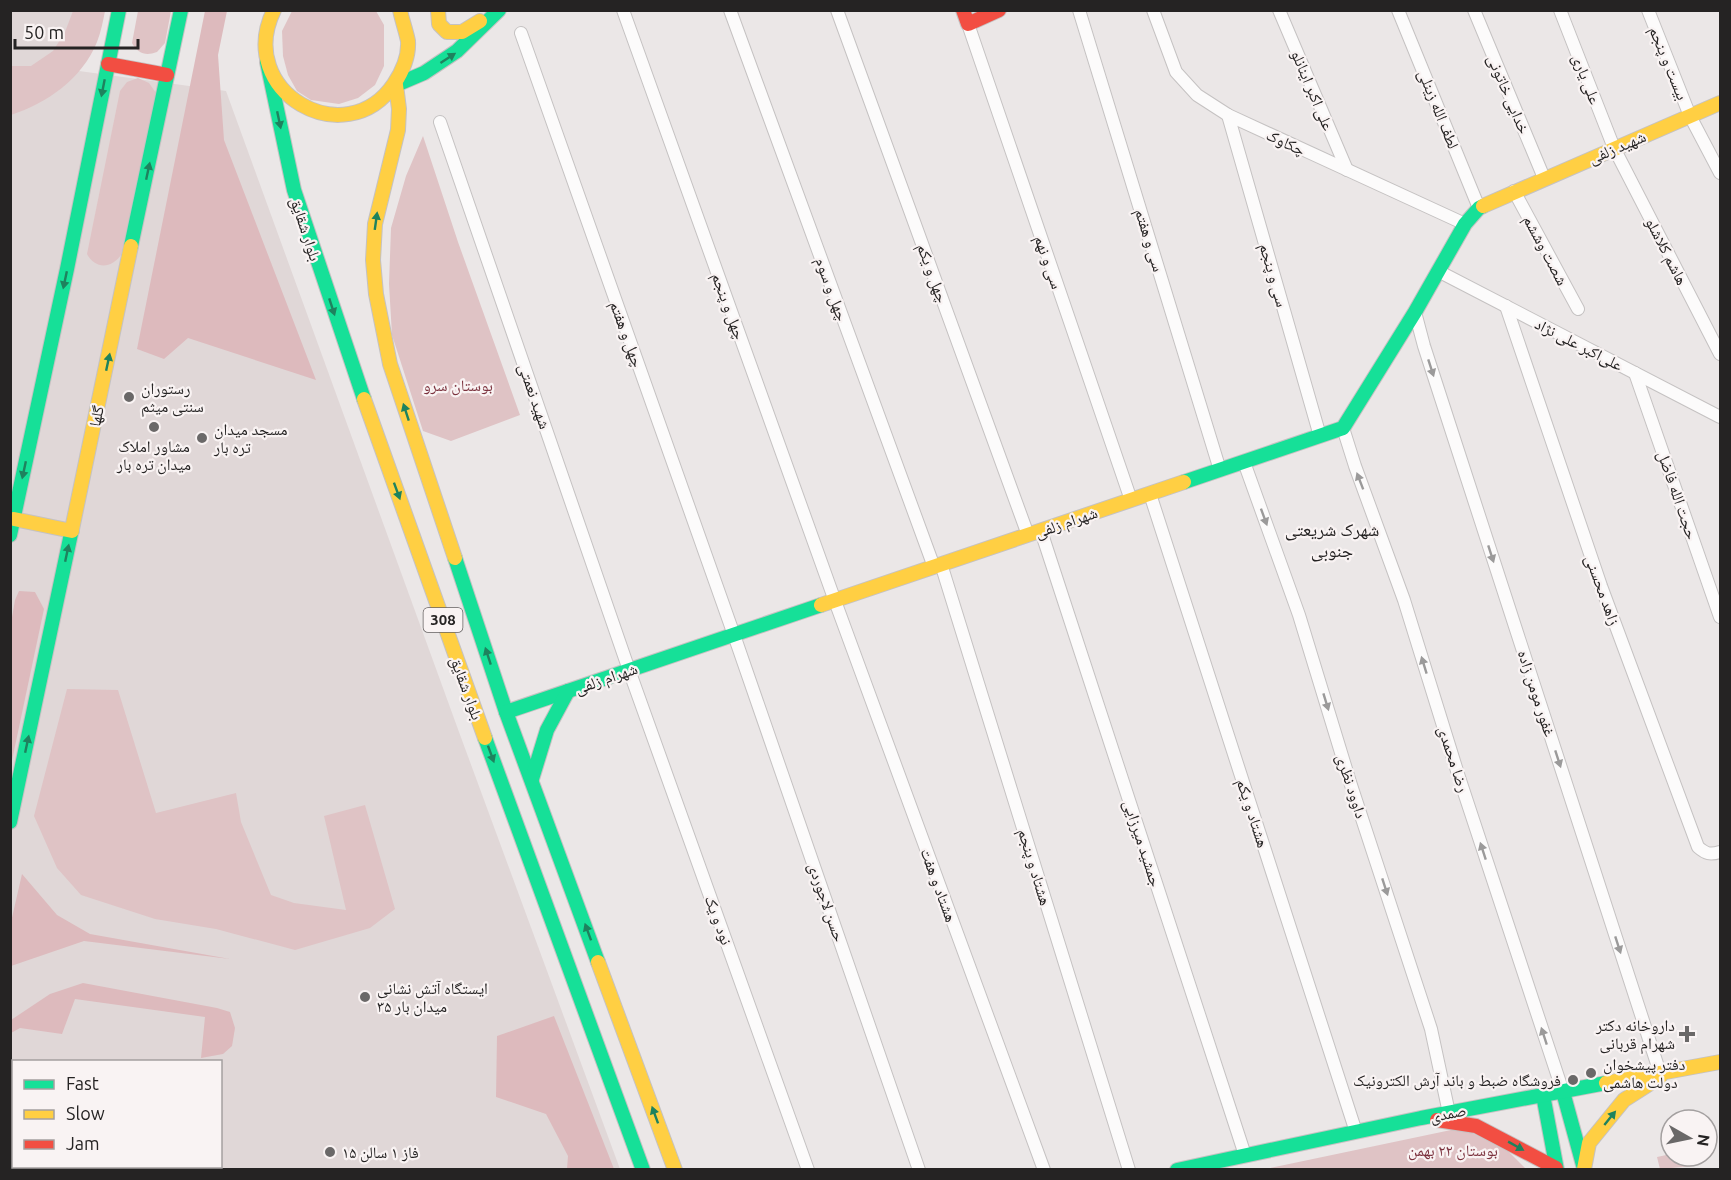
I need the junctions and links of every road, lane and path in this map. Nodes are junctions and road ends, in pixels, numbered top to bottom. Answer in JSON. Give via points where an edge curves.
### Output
{"nodes":[{"id":1,"x":119,"y":10,"type":"edge"},
{"id":2,"x":181,"y":10,"type":"edge"},
{"id":3,"x":259,"y":10,"type":"edge"},
{"id":4,"x":274,"y":10,"type":"edge"},
{"id":5,"x":400,"y":10,"type":"edge"},
{"id":6,"x":438,"y":10,"type":"edge"},
{"id":7,"x":497,"y":10,"type":"edge"},
{"id":8,"x":623,"y":10,"type":"edge"},
{"id":9,"x":730,"y":10,"type":"edge"},
{"id":10,"x":837,"y":10,"type":"edge"},
{"id":11,"x":999,"y":10,"type":"edge"},
{"id":12,"x":1079,"y":10,"type":"edge"},
{"id":13,"x":1153,"y":10,"type":"edge"},
{"id":14,"x":1279,"y":10,"type":"edge"},
{"id":15,"x":1398,"y":10,"type":"edge"},
{"id":16,"x":1474,"y":10,"type":"edge"},
{"id":17,"x":1560,"y":10,"type":"edge"},
{"id":18,"x":1648,"y":10,"type":"edge"},
{"id":19,"x":965,"y":17,"type":"edge"},
{"id":20,"x":521,"y":33,"type":"dead end"},
{"id":21,"x":265,"y":42,"type":"junction"},
{"id":22,"x":267,"y":62,"type":"junction"},
{"id":23,"x":108,"y":64,"type":"junction"},
{"id":24,"x":167,"y":75,"type":"junction"},
{"id":25,"x":396,"y":85,"type":"junction"},
{"id":26,"x":1720,"y":103,"type":"edge"},
{"id":27,"x":1228,"y":115,"type":"junction"},
{"id":28,"x":1690,"y":116,"type":"junction"},
{"id":29,"x":441,"y":122,"type":"dead end"},
{"id":30,"x":1614,"y":148,"type":"junction"},
{"id":31,"x":1347,"y":170,"type":"junction"},
{"id":32,"x":1720,"y":173,"type":"edge"},
{"id":33,"x":1544,"y":178,"type":"junction"},
{"id":34,"x":1514,"y":190,"type":"junction"},
{"id":35,"x":1479,"y":208,"type":"junction"},
{"id":36,"x":1465,"y":224,"type":"junction"},
{"id":37,"x":1438,"y":271,"type":"junction"},
{"id":38,"x":1506,"y":306,"type":"junction"},
{"id":39,"x":1578,"y":309,"type":"dead end"},
{"id":40,"x":1415,"y":312,"type":"junction"},
{"id":41,"x":1720,"y":354,"type":"edge"},
{"id":42,"x":1635,"y":373,"type":"junction"},
{"id":43,"x":1720,"y":417,"type":"edge"},
{"id":44,"x":1343,"y":428,"type":"junction"},
{"id":45,"x":1320,"y":436,"type":"junction"},
{"id":46,"x":1244,"y":462,"type":"junction"},
{"id":47,"x":1220,"y":470,"type":"junction"},
{"id":48,"x":1149,"y":494,"type":"junction"},
{"id":49,"x":1131,"y":500,"type":"junction"},
{"id":50,"x":14,"y":519,"type":"junction"},
{"id":51,"x":72,"y":531,"type":"junction"},
{"id":52,"x":1035,"y":533,"type":"junction"},
{"id":53,"x":10,"y":535,"type":"edge"},
{"id":54,"x":938,"y":565,"type":"junction"},
{"id":55,"x":835,"y":601,"type":"junction"},
{"id":56,"x":1720,"y":617,"type":"edge"},
{"id":57,"x":734,"y":634,"type":"junction"},
{"id":58,"x":629,"y":670,"type":"junction"},
{"id":59,"x":568,"y":691,"type":"junction"},
{"id":60,"x":492,"y":716,"type":"junction"},
{"id":61,"x":532,"y":779,"type":"junction"},
{"id":62,"x":10,"y":822,"type":"edge"},
{"id":63,"x":1720,"y":852,"type":"edge"},
{"id":64,"x":1720,"y":1062,"type":"edge"},
{"id":65,"x":1665,"y":1072,"type":"junction"},
{"id":66,"x":1563,"y":1092,"type":"junction"},
{"id":67,"x":1543,"y":1095,"type":"junction"},
{"id":68,"x":1449,"y":1113,"type":"junction"},
{"id":69,"x":1420,"y":1118,"type":"junction"},
{"id":70,"x":1356,"y":1132,"type":"junction"},
{"id":71,"x":1245,"y":1155,"type":"junction"},
{"id":72,"x":1557,"y":1169,"type":"edge"},
{"id":73,"x":1584,"y":1169,"type":"edge"},
{"id":74,"x":643,"y":1170,"type":"edge"},
{"id":75,"x":675,"y":1170,"type":"edge"},
{"id":76,"x":808,"y":1170,"type":"edge"},
{"id":77,"x":919,"y":1170,"type":"edge"},
{"id":78,"x":1044,"y":1170,"type":"edge"},
{"id":79,"x":1129,"y":1170,"type":"edge"},
{"id":80,"x":1177,"y":1170,"type":"edge"}],
"edges":[{"from":1,"to":23,"type":"main road"},
{"from":2,"to":24,"type":"main road","name":"گلها"},
{"from":3,"to":21,"type":"main road"},
{"from":4,"to":21,"type":"main road"},
{"from":5,"to":25,"type":"main road","via":[[409,45]]},
{"from":6,"to":7,"type":"main road","via":[[439,24],[447,32],[470,29]]},
{"from":25,"to":7,"type":"main road","one_way":true,"via":[[424,73],[457,51]]},
{"from":8,"to":55,"type":"street","name":"چهل و پنجم"},
{"from":9,"to":54,"type":"street","name":"چهل و سوم"},
{"from":10,"to":52,"type":"street","name":"چهل و یکم"},
{"from":11,"to":19,"type":"main road"},
{"from":12,"to":47,"type":"street","name":"سی و هفتم"},
{"from":13,"to":27,"type":"street","name":"چکاوک","via":[[1176,72],[1197,95]]},
{"from":14,"to":31,"type":"street","name":"علی اکبر اینانلو"},
{"from":15,"to":35,"type":"street","name":"لطف الله زینلی"},
{"from":16,"to":33,"type":"street","name":"خدایی خاتونی"},
{"from":17,"to":30,"type":"street","name":"علی یاری"},
{"from":18,"to":28,"type":"street","name":"بیست و پنجم"},
{"from":19,"to":49,"type":"street","name":"سی و نهم"},
{"from":20,"to":57,"type":"street","name":"چهل و هفتم"},
{"from":21,"to":22,"type":"main road","name":"بلوار شقایق"},
{"from":22,"to":25,"type":"main road","via":[[277,84],[292,101],[313,112],[336,116],[359,112],[380,102]]},
{"from":22,"to":60,"type":"main road","name":"بلوار شقایق","number":"308","one_way":true,"via":[[294,190],[343,340]]},
{"from":23,"to":24,"type":"main road"},
{"from":23,"to":50,"type":"main road","one_way":true},
{"from":51,"to":24,"type":"main road","name":"گلها","one_way":true},
{"from":60,"to":25,"type":"main road","name":"بلوار شقایق","number":"308","one_way":true,"via":[[390,364],[374,288],[375,225],[399,116]]},
{"from":26,"to":28,"type":"main road","name":"شهید زلفی"},
{"from":27,"to":31,"type":"street","name":"چکاوک"},
{"from":27,"to":45,"type":"street","name":"سی و پنجم"},
{"from":28,"to":30,"type":"main road","name":"شهید زلفی"},
{"from":28,"to":32,"type":"street","name":"بیست و پنجم"},
{"from":29,"to":58,"type":"street","name":"شهید نعمتی"},
{"from":30,"to":33,"type":"main road","name":"شهید زلفی"},
{"from":30,"to":41,"type":"street","name":"هاشم کلاشلو"},
{"from":31,"to":36,"type":"street","name":"چکاوک"},
{"from":33,"to":34,"type":"main road","name":"شهید زلفی"},
{"from":34,"to":35,"type":"main road"},
{"from":34,"to":39,"type":"street","name":"شصت وششم"},
{"from":35,"to":36,"type":"main road"},
{"from":36,"to":37,"type":"main road"},
{"from":37,"to":38,"type":"street","name":"علی‌اکبر علی نژاد"},
{"from":37,"to":40,"type":"main road"},
{"from":38,"to":42,"type":"street","name":"علی‌اکبر علی نژاد"},
{"from":38,"to":63,"type":"street","name":"زاهد محسنی","via":[[1601,586],[1698,847],[1710,855]]},
{"from":40,"to":44,"type":"main road"},
{"from":40,"to":65,"type":"street","name":"غفور مومن زاده","one_way":true},
{"from":42,"to":43,"type":"street","name":"علی‌اکبر علی نژاد"},
{"from":42,"to":56,"type":"street","name":"حجت الله فاضل"},
{"from":44,"to":45,"type":"main road","name":"شهرام زلفی"},
{"from":66,"to":44,"type":"street","name":"رضا محمدی","one_way":true,"via":[[1404,600]]},
{"from":45,"to":46,"type":"main road","name":"شهرام زلفی"},
{"from":46,"to":47,"type":"main road","name":"شهرام زلفی"},
{"from":46,"to":68,"type":"street","name":"داوود نظری","one_way":true,"via":[[1299,615],[1431,1029]]},
{"from":47,"to":48,"type":"main road","name":"شهرام زلفی"},
{"from":48,"to":49,"type":"main road","name":"شهرام زلفی"},
{"from":48,"to":70,"type":"street","name":"هشتاد و یکم"},
{"from":49,"to":52,"type":"main road","name":"شهرام زلفی"},
{"from":50,"to":51,"type":"main road"},
{"from":50,"to":53,"type":"main road"},
{"from":62,"to":51,"type":"main road","name":"گلها","one_way":true},
{"from":52,"to":54,"type":"main road","name":"شهرام زلفی"},
{"from":52,"to":71,"type":"street","name":"جمشید میرزایی"},
{"from":54,"to":55,"type":"main road","name":"شهرام زلفی"},
{"from":54,"to":79,"type":"street","name":"هشتاد و پنجم"},
{"from":55,"to":57,"type":"main road","name":"شهرام زلفی"},
{"from":55,"to":78,"type":"street","name":"هشتاد و هفت"},
{"from":57,"to":58,"type":"main road","name":"شهرام زلفی"},
{"from":57,"to":77,"type":"street","name":"حسن لاجوردی"},
{"from":58,"to":59,"type":"main road","name":"شهرام زلفی"},
{"from":58,"to":76,"type":"street","name":"نود و یک"},
{"from":59,"to":60,"type":"main road","name":"شهرام زلفی"},
{"from":59,"to":61,"type":"main road","via":[[547,730]]},
{"from":60,"to":61,"type":"main road","name":"بلوار شقایق","number":"308"},
{"from":60,"to":74,"type":"main road","name":"بلوار شقایق","number":"308","one_way":true},
{"from":75,"to":61,"type":"main road","name":"بلوار شقایق","number":"308","one_way":true},
{"from":64,"to":65,"type":"main road","name":"صمدی"},
{"from":65,"to":66,"type":"main road","name":"صمدی"},
{"from":73,"to":65,"type":"main road","one_way":true,"via":[[1589,1143],[1624,1100]]},
{"from":66,"to":67,"type":"main road","name":"صمدی"},
{"from":66,"to":73,"type":"main road"},
{"from":67,"to":68,"type":"main road","name":"صمدی"},
{"from":67,"to":72,"type":"main road"},
{"from":68,"to":69,"type":"main road","name":"صمدی"},
{"from":69,"to":70,"type":"main road","name":"صمدی"},
{"from":69,"to":72,"type":"main road","one_way":true,"via":[[1476,1126]]},
{"from":70,"to":71,"type":"main road","name":"صمدی"},
{"from":71,"to":80,"type":"main road","name":"صمدی"}]}
